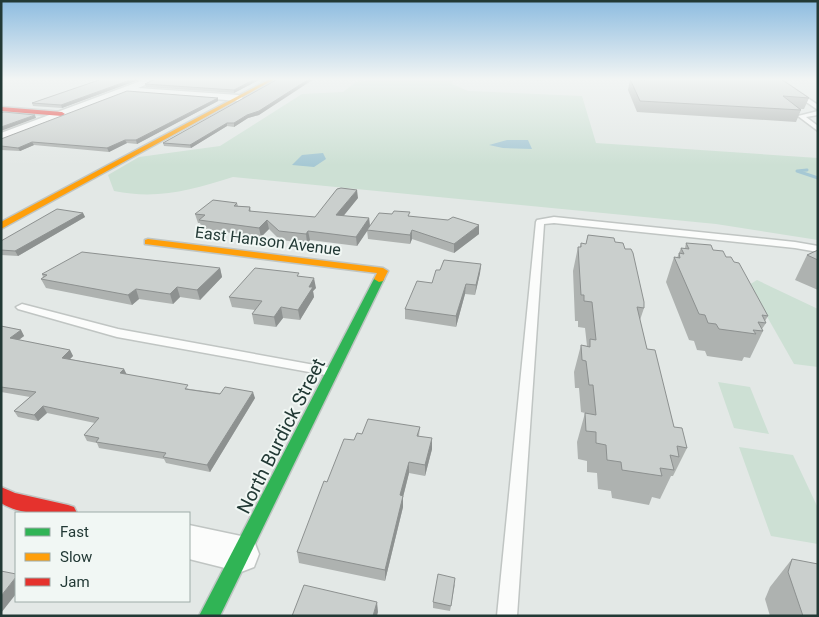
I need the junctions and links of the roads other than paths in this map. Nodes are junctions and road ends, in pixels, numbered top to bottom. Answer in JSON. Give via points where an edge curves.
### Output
{"nodes":[{"id":1,"x":78,"y":108,"type":"edge"},
{"id":2,"x":220,"y":108,"type":"edge"},
{"id":3,"x":1,"y":109,"type":"edge"},
{"id":4,"x":818,"y":112,"type":"edge"},
{"id":5,"x":62,"y":114,"type":"junction"},
{"id":6,"x":818,"y":129,"type":"edge"},
{"id":7,"x":1,"y":137,"type":"edge"},
{"id":8,"x":1,"y":226,"type":"edge"},
{"id":9,"x":148,"y":242,"type":"dead end"},
{"id":10,"x":818,"y":249,"type":"edge"},
{"id":11,"x":384,"y":271,"type":"joint"},
{"id":12,"x":22,"y":306,"type":"dead end"},
{"id":13,"x":333,"y":373,"type":"junction"},
{"id":14,"x":1,"y":494,"type":"edge"},
{"id":15,"x":64,"y":512,"type":"edge"},
{"id":16,"x":190,"y":542,"type":"edge"},
{"id":17,"x":241,"y":554,"type":"junction"},
{"id":18,"x":209,"y":616,"type":"edge"},
{"id":19,"x":507,"y":616,"type":"edge"}],
"edges":[{"from":1,"to":5,"type":"street"},
{"from":2,"to":8,"type":"street"},
{"from":3,"to":5,"type":"street"},
{"from":4,"to":6,"type":"lane","via":[[801,116]]},
{"from":5,"to":7,"type":"street"},
{"from":9,"to":11,"type":"street","name":"East Hanson Avenue"},
{"from":10,"to":19,"type":"lane","via":[[554,220],[540,222]]},
{"from":11,"to":13,"type":"street","name":"North Burdick Street"},
{"from":12,"to":13,"type":"lane","via":[[118,333]]},
{"from":13,"to":17,"type":"street","name":"North Burdick Street"},
{"from":14,"to":15,"type":"street","via":[[11,500]]},
{"from":16,"to":17,"type":"street"},
{"from":17,"to":18,"type":"street","name":"North Burdick Street"}]}
